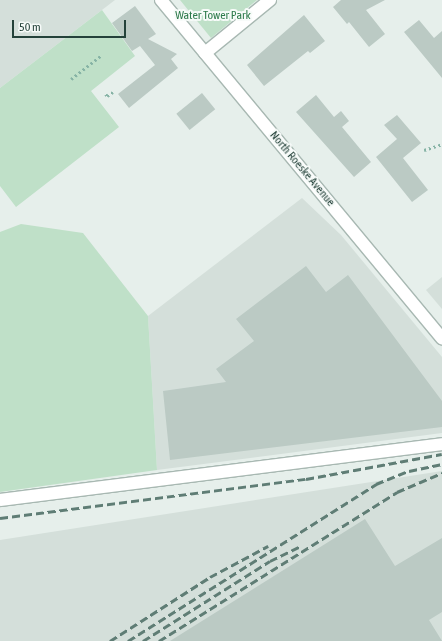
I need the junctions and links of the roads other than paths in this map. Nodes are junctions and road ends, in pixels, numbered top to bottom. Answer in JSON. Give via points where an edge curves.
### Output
{"nodes":[{"id":1,"x":161,"y":0,"type":"edge"},
{"id":2,"x":270,"y":0,"type":"edge"},
{"id":3,"x":205,"y":53,"type":"junction"},
{"id":4,"x":442,"y":338,"type":"edge"},
{"id":5,"x":442,"y":444,"type":"edge"},
{"id":6,"x":0,"y":500,"type":"edge"}],
"edges":[{"from":1,"to":3,"type":"street","name":"North Roeske Avenue"},
{"from":2,"to":3,"type":"street"},
{"from":3,"to":4,"type":"street","name":"North Roeske Avenue"},
{"from":5,"to":6,"type":"street"}]}
